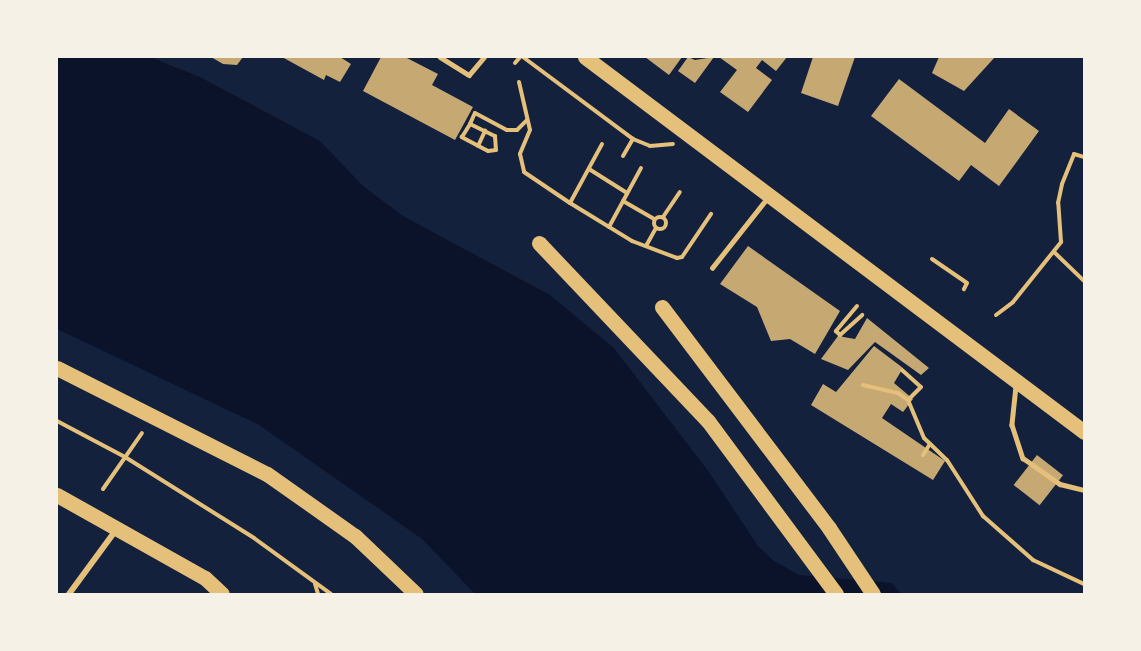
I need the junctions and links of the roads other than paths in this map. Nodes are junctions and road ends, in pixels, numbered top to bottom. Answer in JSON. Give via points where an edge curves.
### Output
{"nodes":[{"id":1,"x":440,"y":57,"type":"edge"},
{"id":2,"x":484,"y":57,"type":"edge"},
{"id":3,"x":585,"y":57,"type":"edge"},
{"id":4,"x":770,"y":196,"type":"junction"},
{"id":5,"x":539,"y":243,"type":"dead end"},
{"id":6,"x":712,"y":268,"type":"dead end"},
{"id":7,"x":663,"y":307,"type":"dead end"},
{"id":8,"x":57,"y":368,"type":"edge"},
{"id":9,"x":1016,"y":381,"type":"junction"},
{"id":10,"x":1084,"y":432,"type":"edge"},
{"id":11,"x":1084,"y":490,"type":"edge"},
{"id":12,"x":57,"y":495,"type":"edge"},
{"id":13,"x":118,"y":527,"type":"junction"},
{"id":14,"x":69,"y":594,"type":"edge"},
{"id":15,"x":222,"y":594,"type":"edge"},
{"id":16,"x":416,"y":594,"type":"edge"},
{"id":17,"x":836,"y":594,"type":"edge"},
{"id":18,"x":873,"y":594,"type":"edge"}],
"edges":[{"from":1,"to":2,"type":"lane","via":[[469,75]]},
{"from":3,"to":4,"type":"main road"},
{"from":4,"to":6,"type":"lane"},
{"from":4,"to":9,"type":"main road"},
{"from":5,"to":17,"type":"main road","via":[[708,421]]},
{"from":7,"to":18,"type":"main road","via":[[829,528]]},
{"from":8,"to":16,"type":"main road","via":[[267,474],[355,536]]},
{"from":9,"to":10,"type":"main road"},
{"from":9,"to":11,"type":"lane","via":[[1012,425],[1023,458],[1060,484]]},
{"from":12,"to":13,"type":"main road"},
{"from":13,"to":14,"type":"street"},
{"from":13,"to":15,"type":"main road","via":[[205,578]]}]}
